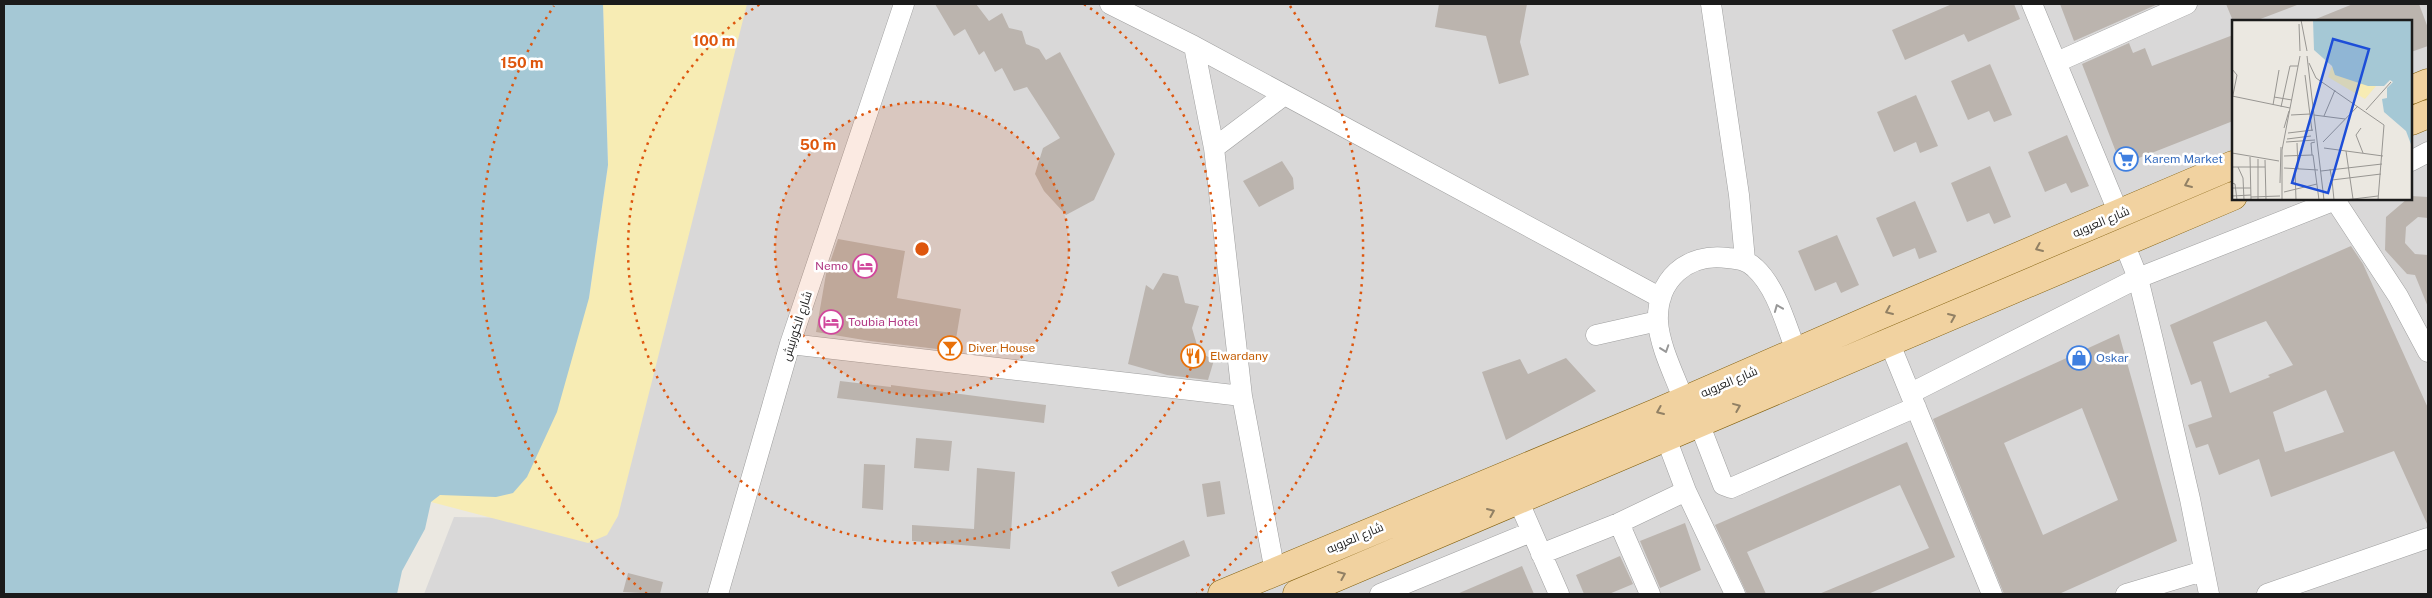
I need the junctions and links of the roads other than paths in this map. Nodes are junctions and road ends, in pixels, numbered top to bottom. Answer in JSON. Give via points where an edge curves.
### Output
{"nodes":[{"id":1,"x":904,"y":4,"type":"edge"},
{"id":2,"x":1110,"y":4,"type":"edge"},
{"id":3,"x":1711,"y":4,"type":"edge"},
{"id":4,"x":2032,"y":4,"type":"edge"},
{"id":5,"x":2187,"y":4,"type":"edge"},
{"id":6,"x":1194,"y":46,"type":"junction"},
{"id":7,"x":2056,"y":62,"type":"junction"},
{"id":8,"x":2428,"y":83,"type":"edge"},
{"id":9,"x":2412,"y":90,"type":"edge"},
{"id":10,"x":1283,"y":96,"type":"junction"},
{"id":11,"x":2428,"y":114,"type":"edge"},
{"id":12,"x":2412,"y":121,"type":"edge"},
{"id":13,"x":1214,"y":148,"type":"junction"},
{"id":14,"x":2428,"y":152,"type":"edge"},
{"id":15,"x":2412,"y":160,"type":"edge"},
{"id":16,"x":2232,"y":165,"type":"edge"},
{"id":17,"x":2232,"y":196,"type":"edge"},
{"id":18,"x":2336,"y":200,"type":"edge"},
{"id":19,"x":2119,"y":214,"type":"junction"},
{"id":20,"x":2124,"y":243,"type":"junction"},
{"id":21,"x":1745,"y":260,"type":"junction"},
{"id":22,"x":2138,"y":278,"type":"junction"},
{"id":23,"x":1662,"y":298,"type":"junction"},
{"id":24,"x":1658,"y":321,"type":"junction"},
{"id":25,"x":1596,"y":335,"type":"dead end"},
{"id":26,"x":790,"y":344,"type":"junction"},
{"id":27,"x":1890,"y":344,"type":"junction"},
{"id":28,"x":2428,"y":352,"type":"edge"},
{"id":29,"x":1797,"y":353,"type":"junction"},
{"id":30,"x":1242,"y":396,"type":"junction"},
{"id":31,"x":1914,"y":400,"type":"junction"},
{"id":32,"x":1691,"y":412,"type":"junction"},
{"id":33,"x":1666,"y":438,"type":"junction"},
{"id":34,"x":1686,"y":492,"type":"junction"},
{"id":35,"x":1518,"y":500,"type":"junction"},
{"id":36,"x":1619,"y":523,"type":"junction"},
{"id":37,"x":1531,"y":532,"type":"junction"},
{"id":38,"x":2428,"y":538,"type":"edge"},
{"id":39,"x":1541,"y":554,"type":"junction"},
{"id":40,"x":2203,"y":571,"type":"junction"},
{"id":41,"x":1275,"y":572,"type":"junction"},
{"id":42,"x":718,"y":594,"type":"edge"},
{"id":43,"x":1222,"y":594,"type":"edge"},
{"id":44,"x":1297,"y":594,"type":"edge"},
{"id":45,"x":1380,"y":594,"type":"edge"},
{"id":46,"x":1559,"y":594,"type":"edge"},
{"id":47,"x":1650,"y":594,"type":"edge"},
{"id":48,"x":1735,"y":594,"type":"edge"},
{"id":49,"x":1992,"y":594,"type":"edge"},
{"id":50,"x":2126,"y":594,"type":"edge"},
{"id":51,"x":2209,"y":594,"type":"edge"},
{"id":52,"x":2267,"y":594,"type":"edge"}],
"edges":[{"from":1,"to":26,"type":"street","name":"شارع الكورنيش"},
{"from":2,"to":6,"type":"street"},
{"from":3,"to":21,"type":"street"},
{"from":4,"to":7,"type":"street"},
{"from":5,"to":7,"type":"street"},
{"from":6,"to":10,"type":"street"},
{"from":6,"to":13,"type":"street"},
{"from":7,"to":19,"type":"street"},
{"from":8,"to":9,"type":"main road"},
{"from":10,"to":13,"type":"street"},
{"from":10,"to":23,"type":"street"},
{"from":11,"to":12,"type":"main road"},
{"from":13,"to":30,"type":"street"},
{"from":14,"to":15,"type":"street"},
{"from":16,"to":19,"type":"main road","name":"شارع العروبه","one_way":true},
{"from":17,"to":20,"type":"main road","name":"شارع العروبه"},
{"from":18,"to":22,"type":"street"},
{"from":18,"to":28,"type":"street","via":[[2398,296]]},
{"from":19,"to":29,"type":"main road","name":"شارع العروبه","one_way":true,"via":[[1876,316]]},
{"from":20,"to":22,"type":"street"},
{"from":27,"to":20,"type":"main road","name":"شارع العروبه","one_way":true},
{"from":21,"to":23,"type":"street","via":[[1716,256],[1684,264]]},
{"from":29,"to":21,"type":"street","one_way":true,"via":[[1770,287],[1757,269]]},
{"from":22,"to":31,"type":"street"},
{"from":22,"to":40,"type":"street","via":[[2190,499]]},
{"from":23,"to":24,"type":"street"},
{"from":24,"to":25,"type":"street"},
{"from":24,"to":32,"type":"street","one_way":true,"via":[[1663,344]]},
{"from":26,"to":30,"type":"street"},
{"from":26,"to":42,"type":"street","name":"شارع الكورنيش"},
{"from":27,"to":31,"type":"street"},
{"from":32,"to":27,"type":"main road","name":"شارع العروبه","one_way":true},
{"from":29,"to":32,"type":"main road","name":"شارع العروبه"},
{"from":30,"to":41,"type":"street"},
{"from":31,"to":32,"type":"street","via":[[1731,488],[1723,485]]},
{"from":31,"to":49,"type":"street"},
{"from":32,"to":33,"type":"main road","name":"شارع العروبه"},
{"from":32,"to":41,"type":"main road","name":"شارع العروبه","one_way":true},
{"from":33,"to":34,"type":"street"},
{"from":33,"to":35,"type":"main road","name":"شارع العروبه"},
{"from":34,"to":36,"type":"street"},
{"from":34,"to":48,"type":"street"},
{"from":35,"to":37,"type":"street"},
{"from":44,"to":35,"type":"main road","name":"شارع العروبه","one_way":true},
{"from":36,"to":39,"type":"street"},
{"from":36,"to":47,"type":"street"},
{"from":37,"to":39,"type":"street"},
{"from":37,"to":45,"type":"street"},
{"from":38,"to":52,"type":"street"},
{"from":39,"to":46,"type":"street"},
{"from":40,"to":50,"type":"street"},
{"from":40,"to":51,"type":"street"},
{"from":41,"to":43,"type":"main road","name":"شارع العروبه"}]}
